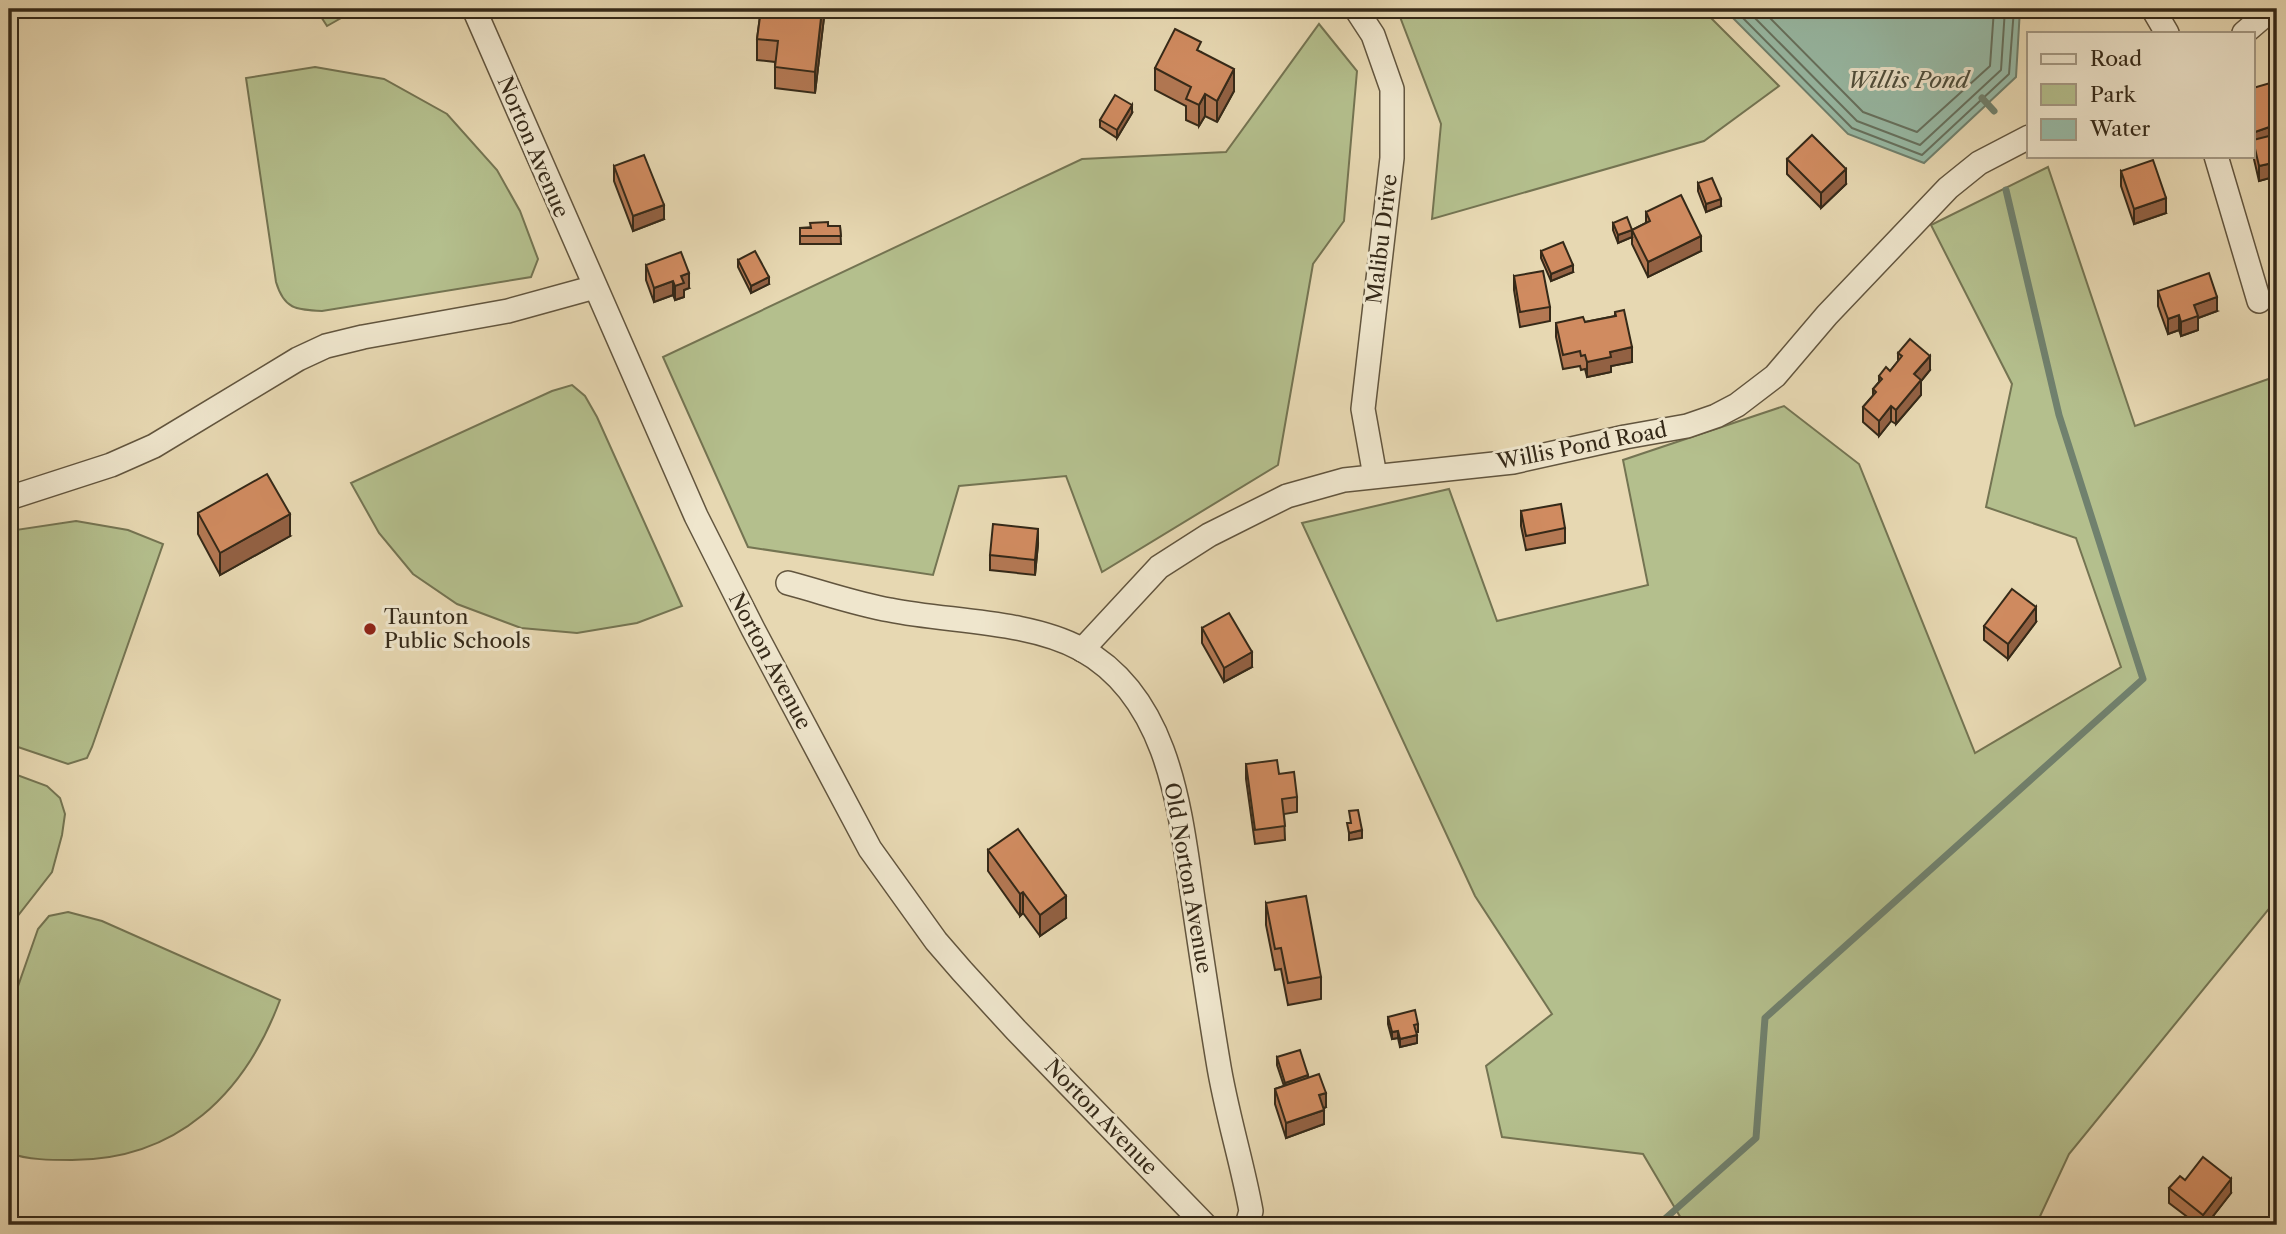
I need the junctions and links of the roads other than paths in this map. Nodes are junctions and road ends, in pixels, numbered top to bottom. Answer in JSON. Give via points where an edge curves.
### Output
{"nodes":[{"id":1,"x":474,"y":9,"type":"edge"},
{"id":2,"x":1356,"y":9,"type":"edge"},
{"id":3,"x":2153,"y":9,"type":"edge"},
{"id":4,"x":2272,"y":9,"type":"edge"},
{"id":5,"x":2166,"y":32,"type":"edge"},
{"id":6,"x":2245,"y":32,"type":"edge"},
{"id":7,"x":2027,"y":138,"type":"edge"},
{"id":8,"x":2217,"y":158,"type":"edge"},
{"id":9,"x":595,"y":287,"type":"junction"},
{"id":10,"x":2259,"y":301,"type":"dead end"},
{"id":11,"x":1375,"y":476,"type":"junction"},
{"id":12,"x":9,"y":498,"type":"edge"},
{"id":13,"x":788,"y":583,"type":"dead end"},
{"id":14,"x":1082,"y":650,"type":"junction"},
{"id":15,"x":1205,"y":1225,"type":"edge"},
{"id":16,"x":1247,"y":1225,"type":"edge"}],
"edges":[{"from":1,"to":9,"type":"street","name":"Norton Avenue"},
{"from":2,"to":11,"type":"street","name":"Malibu Drive","via":[[1373,35],[1392,89],[1392,158],[1363,410]]},
{"from":3,"to":5,"type":"street"},
{"from":4,"to":6,"type":"street"},
{"from":7,"to":11,"type":"street","name":"Willis Pond Road","via":[[1979,163],[1948,188],[1775,376],[1716,416],[1513,462]]},
{"from":8,"to":10,"type":"street"},
{"from":9,"to":12,"type":"street","via":[[508,311],[326,346],[154,446]]},
{"from":9,"to":15,"type":"street","name":"Norton Avenue","via":[[696,516],[870,849],[962,971]]},
{"from":11,"to":14,"type":"street","name":"Willis Pond Road","via":[[1314,486],[1209,535],[1159,567]]},
{"from":13,"to":14,"type":"street","name":"Old Norton Avenue","via":[[889,610],[1024,631]]},
{"from":14,"to":16,"type":"street","name":"Old Norton Avenue","via":[[1102,664],[1137,702],[1171,774],[1218,1064],[1251,1211]]}]}
